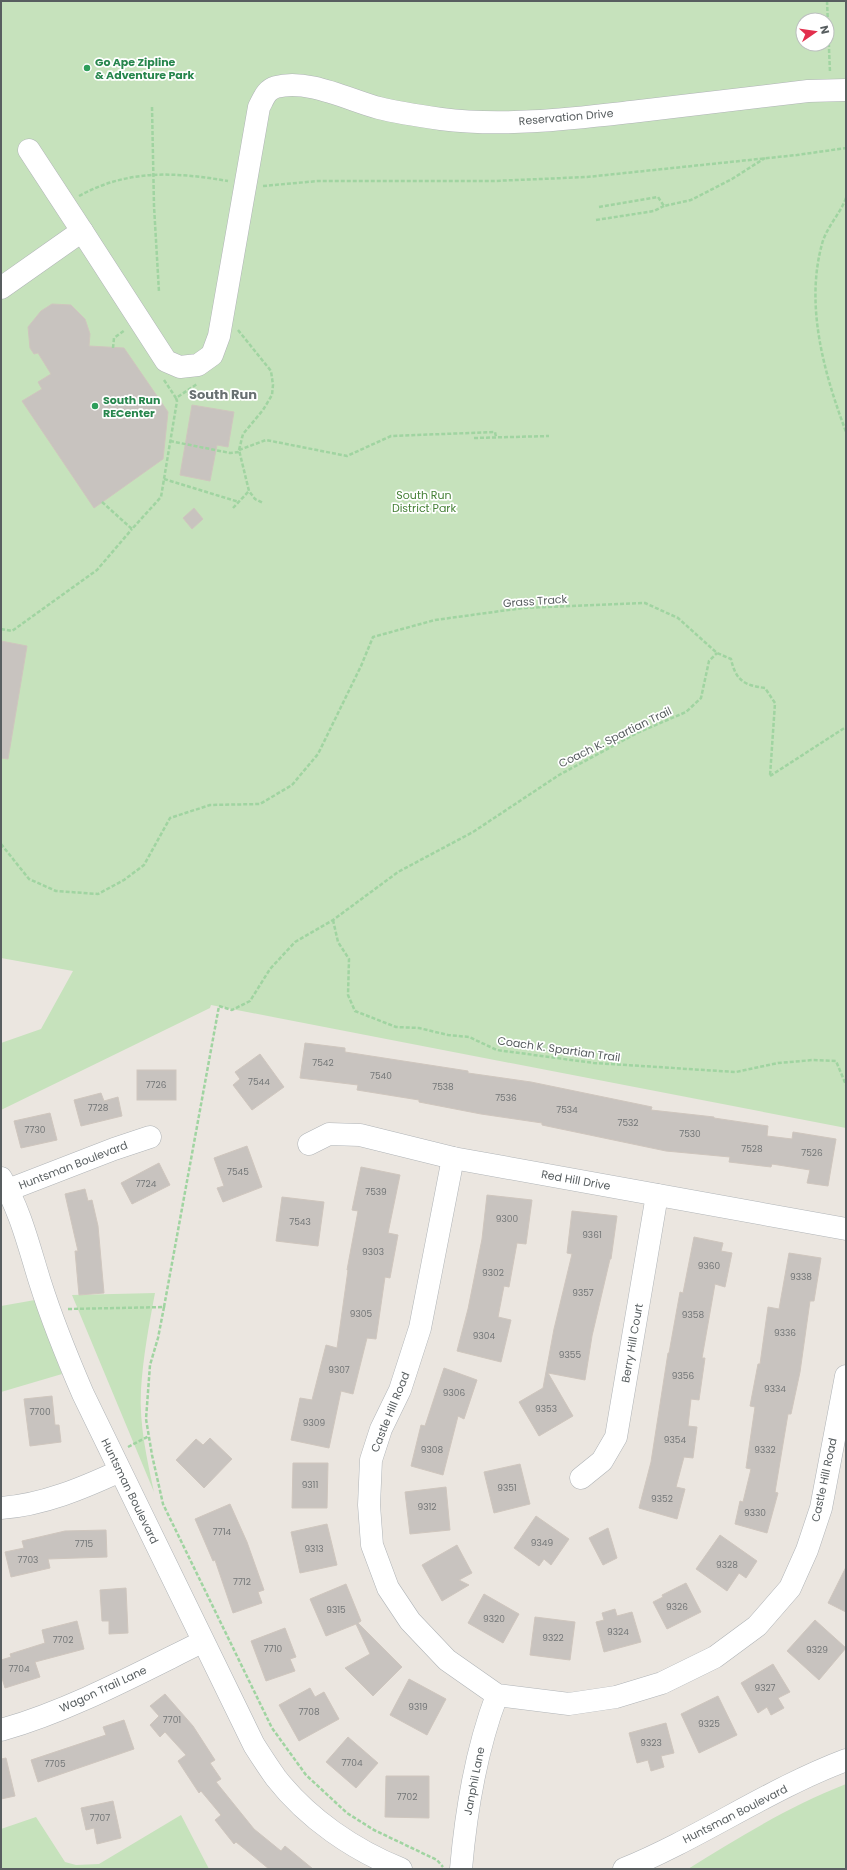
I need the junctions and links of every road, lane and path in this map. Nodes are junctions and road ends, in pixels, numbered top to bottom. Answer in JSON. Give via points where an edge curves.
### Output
{"nodes":[{"id":1,"x":827,"y":1,"type":"edge"},
{"id":2,"x":838,"y":89,"type":"edge"},
{"id":3,"x":152,"y":107,"type":"dead end"},
{"id":4,"x":846,"y":148,"type":"edge"},
{"id":5,"x":29,"y":150,"type":"dead end"},
{"id":6,"x":765,"y":157,"type":"junction"},
{"id":7,"x":153,"y":174,"type":"junction"},
{"id":8,"x":246,"y":185,"type":"junction"},
{"id":9,"x":846,"y":198,"type":"edge"},
{"id":10,"x":64,"y":204,"type":"junction"},
{"id":11,"x":664,"y":206,"type":"junction"},
{"id":12,"x":598,"y":207,"type":"dead end"},
{"id":13,"x":596,"y":220,"type":"dead end"},
{"id":14,"x":82,"y":231,"type":"junction"},
{"id":15,"x":1,"y":288,"type":"edge"},
{"id":16,"x":159,"y":292,"type":"dead end"},
{"id":17,"x":127,"y":328,"type":"dead end"},
{"id":18,"x":237,"y":329,"type":"dead end"},
{"id":19,"x":113,"y":348,"type":"dead end"},
{"id":20,"x":176,"y":398,"type":"dead end"},
{"id":21,"x":846,"y":432,"type":"edge"},
{"id":22,"x":549,"y":436,"type":"dead end"},
{"id":23,"x":496,"y":437,"type":"junction"},
{"id":24,"x":474,"y":438,"type":"dead end"},
{"id":25,"x":170,"y":441,"type":"junction"},
{"id":26,"x":239,"y":451,"type":"junction"},
{"id":27,"x":164,"y":479,"type":"junction"},
{"id":28,"x":250,"y":491,"type":"junction"},
{"id":29,"x":102,"y":502,"type":"dead end"},
{"id":30,"x":239,"y":502,"type":"junction"},
{"id":31,"x":263,"y":503,"type":"dead end"},
{"id":32,"x":232,"y":508,"type":"dead end"},
{"id":33,"x":132,"y":529,"type":"junction"},
{"id":34,"x":1,"y":629,"type":"edge"},
{"id":35,"x":717,"y":653,"type":"junction"},
{"id":36,"x":846,"y":727,"type":"edge"},
{"id":37,"x":1,"y":844,"type":"edge"},
{"id":38,"x":333,"y":920,"type":"junction"},
{"id":39,"x":846,"y":1085,"type":"edge"},
{"id":40,"x":150,"y":1137,"type":"dead end"},
{"id":41,"x":309,"y":1144,"type":"dead end"},
{"id":42,"x":454,"y":1158,"type":"junction"},
{"id":43,"x":3,"y":1183,"type":"edge"},
{"id":44,"x":657,"y":1195,"type":"junction"},
{"id":45,"x":846,"y":1229,"type":"edge"},
{"id":46,"x":164,"y":1307,"type":"junction"},
{"id":47,"x":50,"y":1309,"type":"junction"},
{"id":48,"x":846,"y":1376,"type":"edge"},
{"id":49,"x":149,"y":1436,"type":"junction"},
{"id":50,"x":116,"y":1463,"type":"junction"},
{"id":51,"x":837,"y":1468,"type":"edge"},
{"id":52,"x":581,"y":1478,"type":"dead end"},
{"id":53,"x":1,"y":1508,"type":"edge"},
{"id":54,"x":202,"y":1642,"type":"junction"},
{"id":55,"x":497,"y":1695,"type":"junction"},
{"id":56,"x":1,"y":1730,"type":"edge"},
{"id":57,"x":846,"y":1760,"type":"edge"},
{"id":58,"x":401,"y":1869,"type":"edge"},
{"id":59,"x":445,"y":1869,"type":"edge"},
{"id":60,"x":461,"y":1869,"type":"edge"},
{"id":61,"x":624,"y":1869,"type":"edge"}],
"edges":[{"from":1,"to":2,"type":"path","via":[[831,60]]},
{"from":2,"to":8,"type":"street","name":"Reservation Drive","via":[[573,118],[479,122],[408,114],[314,88],[288,86],[266,93],[259,107]]},
{"from":3,"to":7,"type":"path"},
{"from":4,"to":6,"type":"path"},
{"from":5,"to":10,"type":"street"},
{"from":6,"to":8,"type":"path","via":[[587,177],[494,181],[318,180]]},
{"from":6,"to":11,"type":"path","via":[[732,179],[691,200]]},
{"from":7,"to":8,"type":"path","via":[[195,175]]},
{"from":7,"to":10,"type":"path","via":[[110,183]]},
{"from":7,"to":16,"type":"path"},
{"from":8,"to":14,"type":"street","via":[[219,336],[212,355],[198,365],[180,367],[166,360]]},
{"from":9,"to":21,"type":"path","via":[[822,242],[815,280],[818,334],[831,393]]},
{"from":10,"to":14,"type":"street"},
{"from":11,"to":12,"type":"path","via":[[658,196]]},
{"from":11,"to":13,"type":"path","via":[[654,211]]},
{"from":14,"to":15,"type":"street"},
{"from":17,"to":19,"type":"path","via":[[114,338]]},
{"from":18,"to":26,"type":"path","via":[[271,371],[273,384],[272,395],[243,434]]},
{"from":20,"to":25,"type":"path"},
{"from":22,"to":23,"type":"path"},
{"from":23,"to":24,"type":"path"},
{"from":23,"to":26,"type":"path","via":[[495,432],[391,436],[347,456],[266,440]]},
{"from":25,"to":26,"type":"path","via":[[230,453]]},
{"from":25,"to":27,"type":"path"},
{"from":26,"to":28,"type":"path"},
{"from":27,"to":30,"type":"path"},
{"from":27,"to":33,"type":"path","via":[[161,497]]},
{"from":28,"to":30,"type":"path"},
{"from":28,"to":31,"type":"path","via":[[255,499]]},
{"from":29,"to":33,"type":"path"},
{"from":30,"to":32,"type":"path"},
{"from":33,"to":34,"type":"path","via":[[97,570],[12,631]]},
{"from":35,"to":36,"type":"path","via":[[731,659],[734,670],[742,682],[747,686],[765,688],[776,703],[770,776]]},
{"from":35,"to":37,"type":"path","name":"Grass Track","via":[[678,618],[645,603],[523,608],[435,620],[373,637],[318,754],[292,785],[260,804],[210,804],[170,818],[144,865],[124,880],[98,894],[56,890],[29,879]]},
{"from":35,"to":38,"type":"path","name":"Coach K. Spartian Trail","via":[[709,661],[701,698],[686,712],[637,733],[559,774],[473,832],[398,872]]},
{"from":38,"to":39,"type":"path","name":"Coach K. Spartian Trail","via":[[338,942],[349,959],[348,995],[355,1011],[396,1027],[419,1028],[469,1038],[497,1050],[631,1066],[736,1072],[813,1060],[836,1061]]},
{"from":38,"to":46,"type":"path","name":"Coach K. Spartian Trail","via":[[295,942],[270,969],[250,1001],[232,1010],[220,1006]]},
{"from":40,"to":43,"type":"street","name":"Huntsman Boulevard"},
{"from":41,"to":42,"type":"street","name":"Red Hill Drive","via":[[329,1134],[360,1135]]},
{"from":42,"to":44,"type":"street","name":"Red Hill Drive"},
{"from":42,"to":55,"type":"street","name":"Castle Hill Road","via":[[420,1328],[402,1383],[381,1429],[371,1460],[369,1505],[372,1545],[388,1588],[410,1621],[447,1660]]},
{"from":43,"to":47,"type":"street","name":"Huntsman Boulevard","via":[[20,1221]]},
{"from":44,"to":45,"type":"street","name":"Red Hill Drive"},
{"from":44,"to":52,"type":"street","name":"Berry Hill Court","via":[[616,1437],[602,1461]]},
{"from":46,"to":47,"type":"path"},
{"from":46,"to":49,"type":"path","via":[[150,1365],[146,1419]]},
{"from":47,"to":50,"type":"street","name":"Huntsman Boulevard","via":[[72,1368]]},
{"from":48,"to":51,"type":"street","name":"Castle Hill Road"},
{"from":49,"to":50,"type":"path"},
{"from":49,"to":59,"type":"path","via":[[163,1504],[272,1728],[306,1774],[347,1813],[374,1830],[438,1860]]},
{"from":50,"to":53,"type":"street","via":[[64,1495]]},
{"from":50,"to":54,"type":"street","name":"Huntsman Boulevard"},
{"from":51,"to":55,"type":"street","name":"Castle Hill Road","via":[[790,1588],[757,1626],[715,1657],[662,1683],[616,1697],[569,1704]]},
{"from":54,"to":56,"type":"street","name":"Wagon Trail Lane","via":[[74,1704]]},
{"from":54,"to":58,"type":"street","name":"Huntsman Boulevard","via":[[250,1739],[277,1778],[301,1805],[347,1843]]},
{"from":55,"to":60,"type":"street","name":"Janphil Lane","via":[[485,1728],[464,1836]]},
{"from":57,"to":61,"type":"street","name":"Huntsman Boulevard","via":[[782,1790],[650,1859]]}]}
